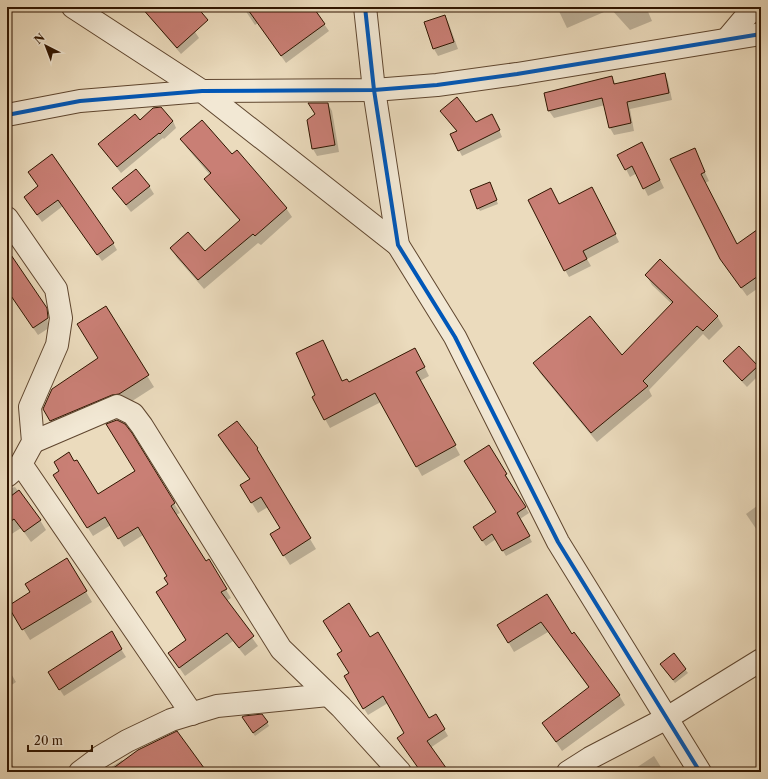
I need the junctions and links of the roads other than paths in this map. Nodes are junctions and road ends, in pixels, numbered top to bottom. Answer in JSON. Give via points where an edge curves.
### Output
{"nodes":[{"id":1,"x":73,"y":7,"type":"edge"},
{"id":2,"x":365,"y":7,"type":"edge"},
{"id":3,"x":754,"y":7,"type":"edge"},
{"id":4,"x":761,"y":34,"type":"edge"},
{"id":5,"x":727,"y":39,"type":"junction"},
{"id":6,"x":374,"y":90,"type":"junction"},
{"id":7,"x":202,"y":91,"type":"junction"},
{"id":8,"x":7,"y":115,"type":"edge"},
{"id":9,"x":7,"y":218,"type":"edge"},
{"id":10,"x":398,"y":245,"type":"junction"},
{"id":11,"x":33,"y":442,"type":"junction"},
{"id":12,"x":14,"y":470,"type":"edge"},
{"id":13,"x":761,"y":660,"type":"edge"},
{"id":14,"x":328,"y":695,"type":"junction"},
{"id":15,"x":192,"y":714,"type":"junction"},
{"id":16,"x":666,"y":718,"type":"junction"},
{"id":17,"x":80,"y":772,"type":"edge"},
{"id":18,"x":400,"y":772,"type":"edge"},
{"id":19,"x":568,"y":772,"type":"edge"},
{"id":20,"x":700,"y":772,"type":"edge"}],
"edges":[{"from":1,"to":7,"type":"street"},
{"from":2,"to":6,"type":"street"},
{"from":3,"to":5,"type":"street"},
{"from":4,"to":5,"type":"street"},
{"from":5,"to":6,"type":"street","via":[[437,86]]},
{"from":6,"to":7,"type":"street"},
{"from":6,"to":10,"type":"street"},
{"from":7,"to":8,"type":"street","via":[[80,101]]},
{"from":7,"to":10,"type":"street"},
{"from":9,"to":11,"type":"street","via":[[56,289],[60,318],[57,345],[30,407]]},
{"from":10,"to":16,"type":"street","via":[[455,337],[558,542]]},
{"from":11,"to":12,"type":"street"},
{"from":11,"to":14,"type":"street","via":[[116,406],[132,414],[281,649]]},
{"from":12,"to":15,"type":"street"},
{"from":13,"to":16,"type":"street"},
{"from":14,"to":15,"type":"street","via":[[217,706]]},
{"from":14,"to":18,"type":"street"},
{"from":15,"to":17,"type":"street","via":[[171,720],[127,741]]},
{"from":16,"to":19,"type":"street"},
{"from":16,"to":20,"type":"street"}]}
